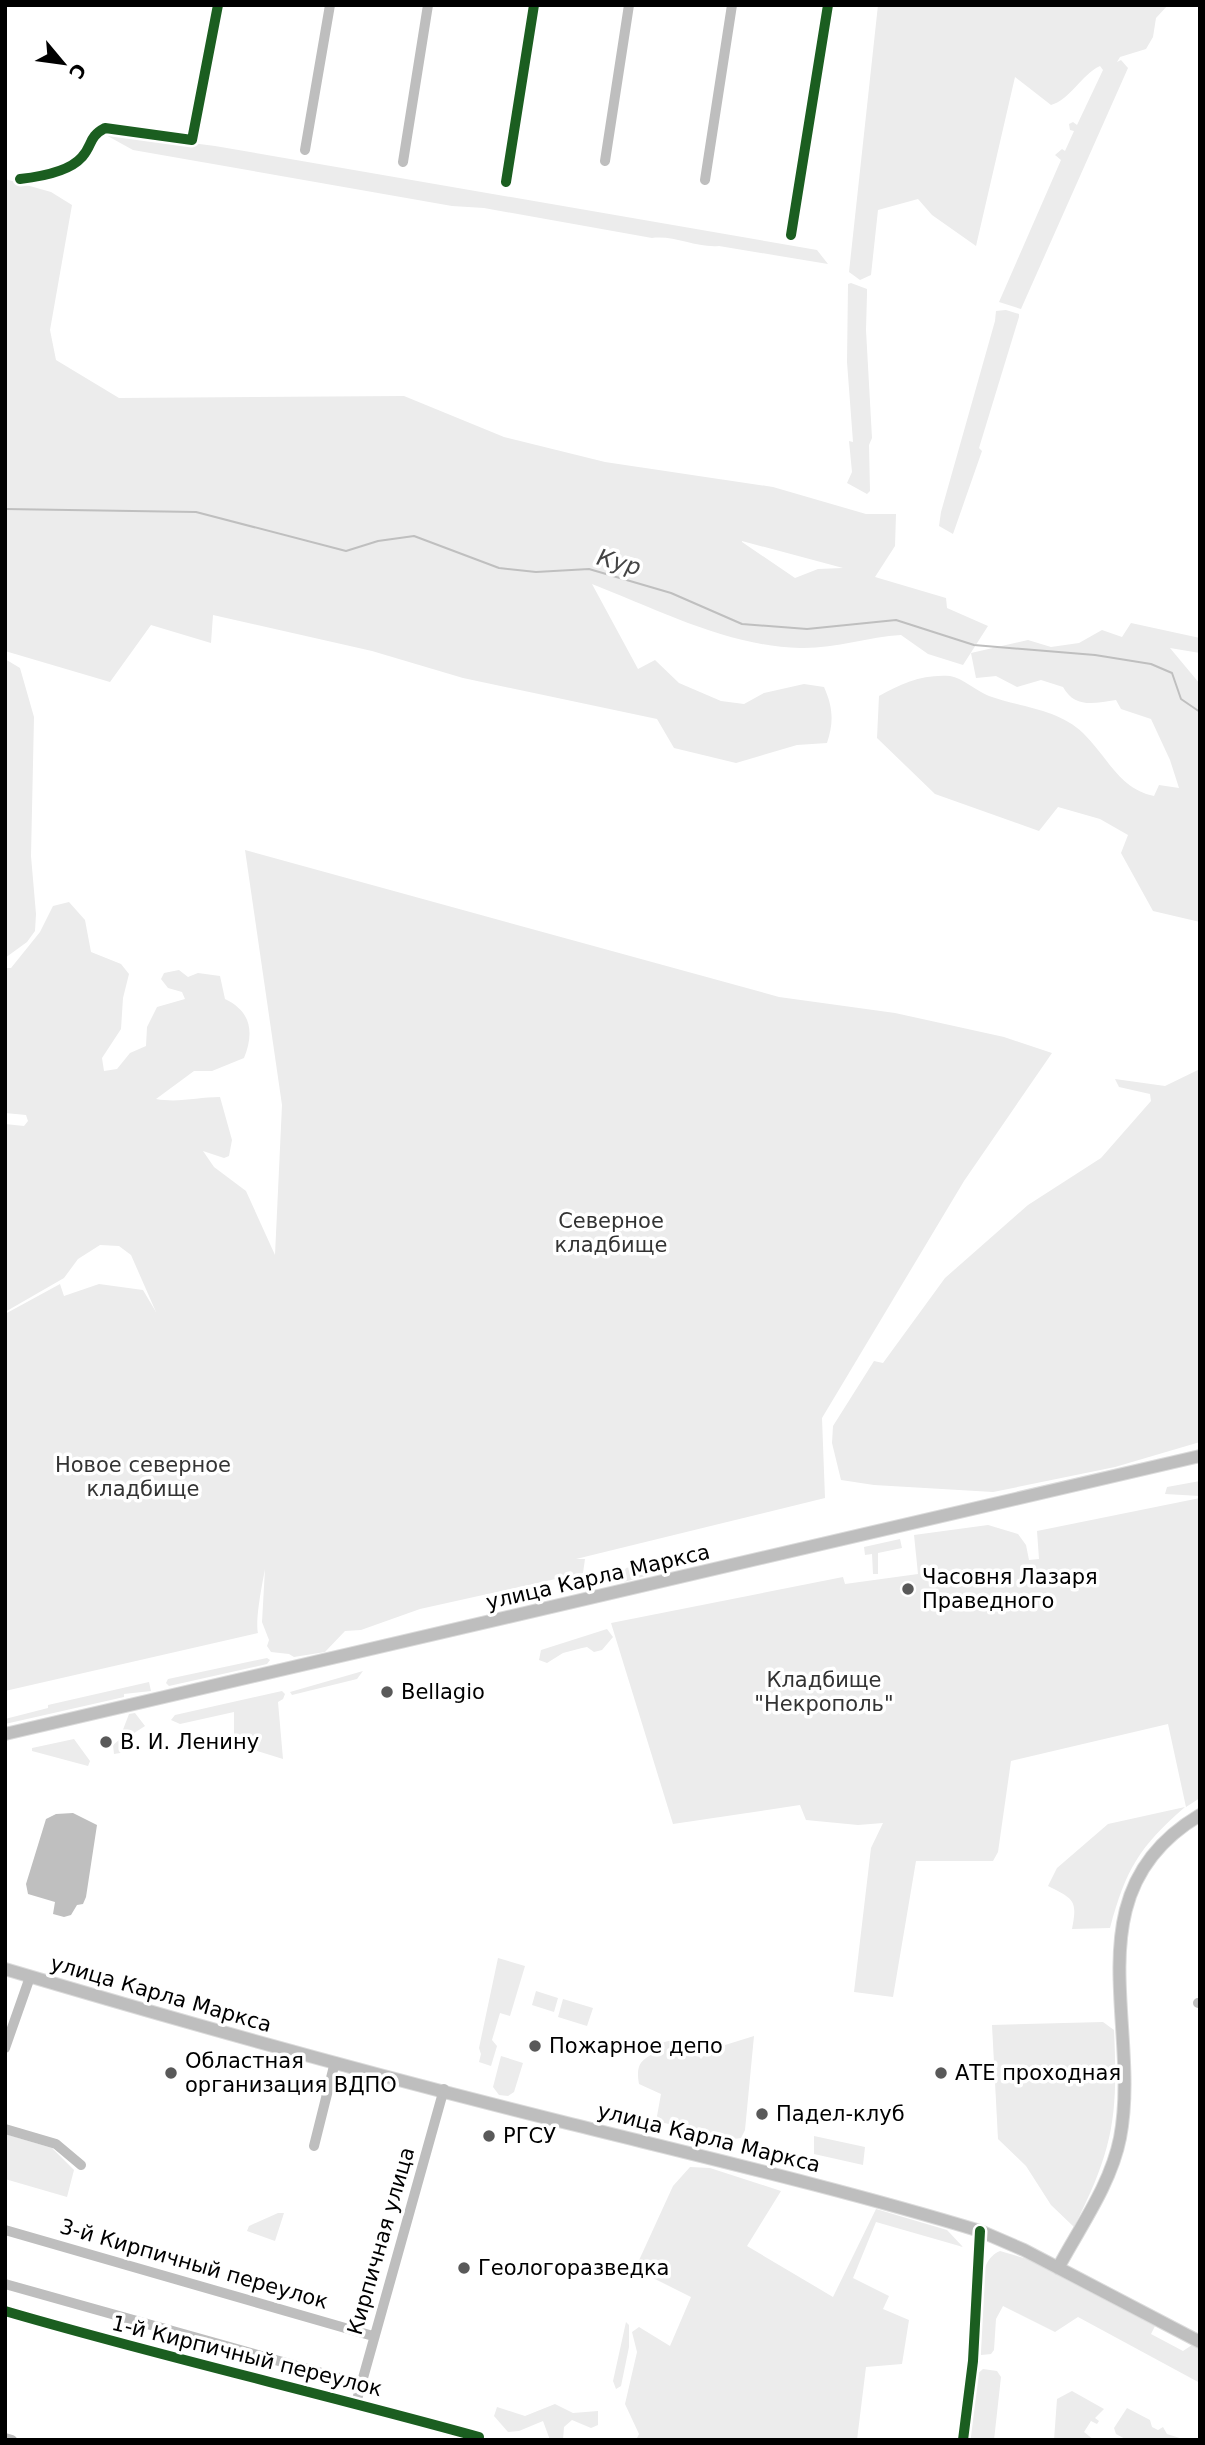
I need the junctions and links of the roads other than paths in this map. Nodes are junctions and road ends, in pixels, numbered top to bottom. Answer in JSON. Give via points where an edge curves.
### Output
{"nodes":[{"id":1,"x":218,"y":5,"type":"edge"},
{"id":2,"x":330,"y":5,"type":"edge"},
{"id":3,"x":428,"y":5,"type":"edge"},
{"id":4,"x":534,"y":5,"type":"edge"},
{"id":5,"x":629,"y":5,"type":"edge"},
{"id":6,"x":732,"y":5,"type":"edge"},
{"id":7,"x":828,"y":5,"type":"edge"},
{"id":8,"x":305,"y":150,"type":"dead end"},
{"id":9,"x":403,"y":162,"type":"dead end"},
{"id":10,"x":605,"y":162,"type":"dead end"},
{"id":11,"x":20,"y":178,"type":"dead end"},
{"id":12,"x":705,"y":180,"type":"dead end"},
{"id":13,"x":506,"y":181,"type":"dead end"},
{"id":14,"x":791,"y":235,"type":"dead end"},
{"id":15,"x":1200,"y":1457,"type":"edge"},
{"id":16,"x":5,"y":1734,"type":"edge"},
{"id":17,"x":1200,"y":1815,"type":"edge"},
{"id":18,"x":5,"y":1969,"type":"edge"},
{"id":19,"x":30,"y":1977,"type":"junction"},
{"id":20,"x":5,"y":2048,"type":"edge"},
{"id":21,"x":335,"y":2062,"type":"junction"},
{"id":22,"x":444,"y":2090,"type":"junction"},
{"id":23,"x":5,"y":2129,"type":"edge"},
{"id":24,"x":314,"y":2146,"type":"dead end"},
{"id":25,"x":81,"y":2165,"type":"dead end"},
{"id":26,"x":5,"y":2230,"type":"edge"},
{"id":27,"x":980,"y":2231,"type":"junction"},
{"id":28,"x":1058,"y":2268,"type":"junction"},
{"id":29,"x":5,"y":2284,"type":"edge"},
{"id":30,"x":5,"y":2311,"type":"edge"},
{"id":31,"x":373,"y":2336,"type":"junction"},
{"id":32,"x":1200,"y":2342,"type":"edge"},
{"id":33,"x":361,"y":2384,"type":"junction"},
{"id":34,"x":356,"y":2403,"type":"junction"},
{"id":35,"x":479,"y":2437,"type":"dead end"},
{"id":36,"x":5,"y":2438,"type":"edge"},
{"id":37,"x":12,"y":2440,"type":"edge"},
{"id":38,"x":963,"y":2440,"type":"edge"}],
"edges":[{"from":1,"to":11,"type":"street","via":[[192,140],[106,128],[92,137],[74,164]]},
{"from":2,"to":8,"type":"street"},
{"from":3,"to":9,"type":"street"},
{"from":4,"to":13,"type":"street"},
{"from":5,"to":10,"type":"street"},
{"from":6,"to":12,"type":"street"},
{"from":7,"to":14,"type":"street"},
{"from":15,"to":16,"type":"main road","name":"улица Карла Маркса"},
{"from":17,"to":28,"type":"main road","via":[[1151,1858],[1125,1910],[1118,1955],[1123,2083],[1120,2139],[1104,2184]]},
{"from":18,"to":19,"type":"main road","name":"улица Карла Маркса"},
{"from":19,"to":20,"type":"street"},
{"from":19,"to":21,"type":"main road","name":"улица Карла Маркса"},
{"from":21,"to":22,"type":"main road","name":"улица Карла Маркса"},
{"from":21,"to":24,"type":"street"},
{"from":22,"to":27,"type":"main road","name":"улица Карла Маркса"},
{"from":22,"to":31,"type":"street","name":"Кирпичная улица"},
{"from":23,"to":25,"type":"street","via":[[56,2144]]},
{"from":26,"to":31,"type":"street","name":"3-й Кирпичный переулок"},
{"from":27,"to":28,"type":"main road","name":"улица Карла Маркса"},
{"from":27,"to":38,"type":"street","via":[[973,2361]]},
{"from":28,"to":32,"type":"main road","name":"улица Карла Маркса"},
{"from":29,"to":33,"type":"street","name":"1-й Кирпичный переулок"},
{"from":30,"to":34,"type":"street","name":"1-й Кирпичный переулок"},
{"from":31,"to":33,"type":"street","name":"Кирпичная улица"},
{"from":33,"to":34,"type":"street","name":"Кирпичная улица"},
{"from":34,"to":35,"type":"street","name":"1-й Кирпичный переулок"},
{"from":36,"to":37,"type":"street"}]}
